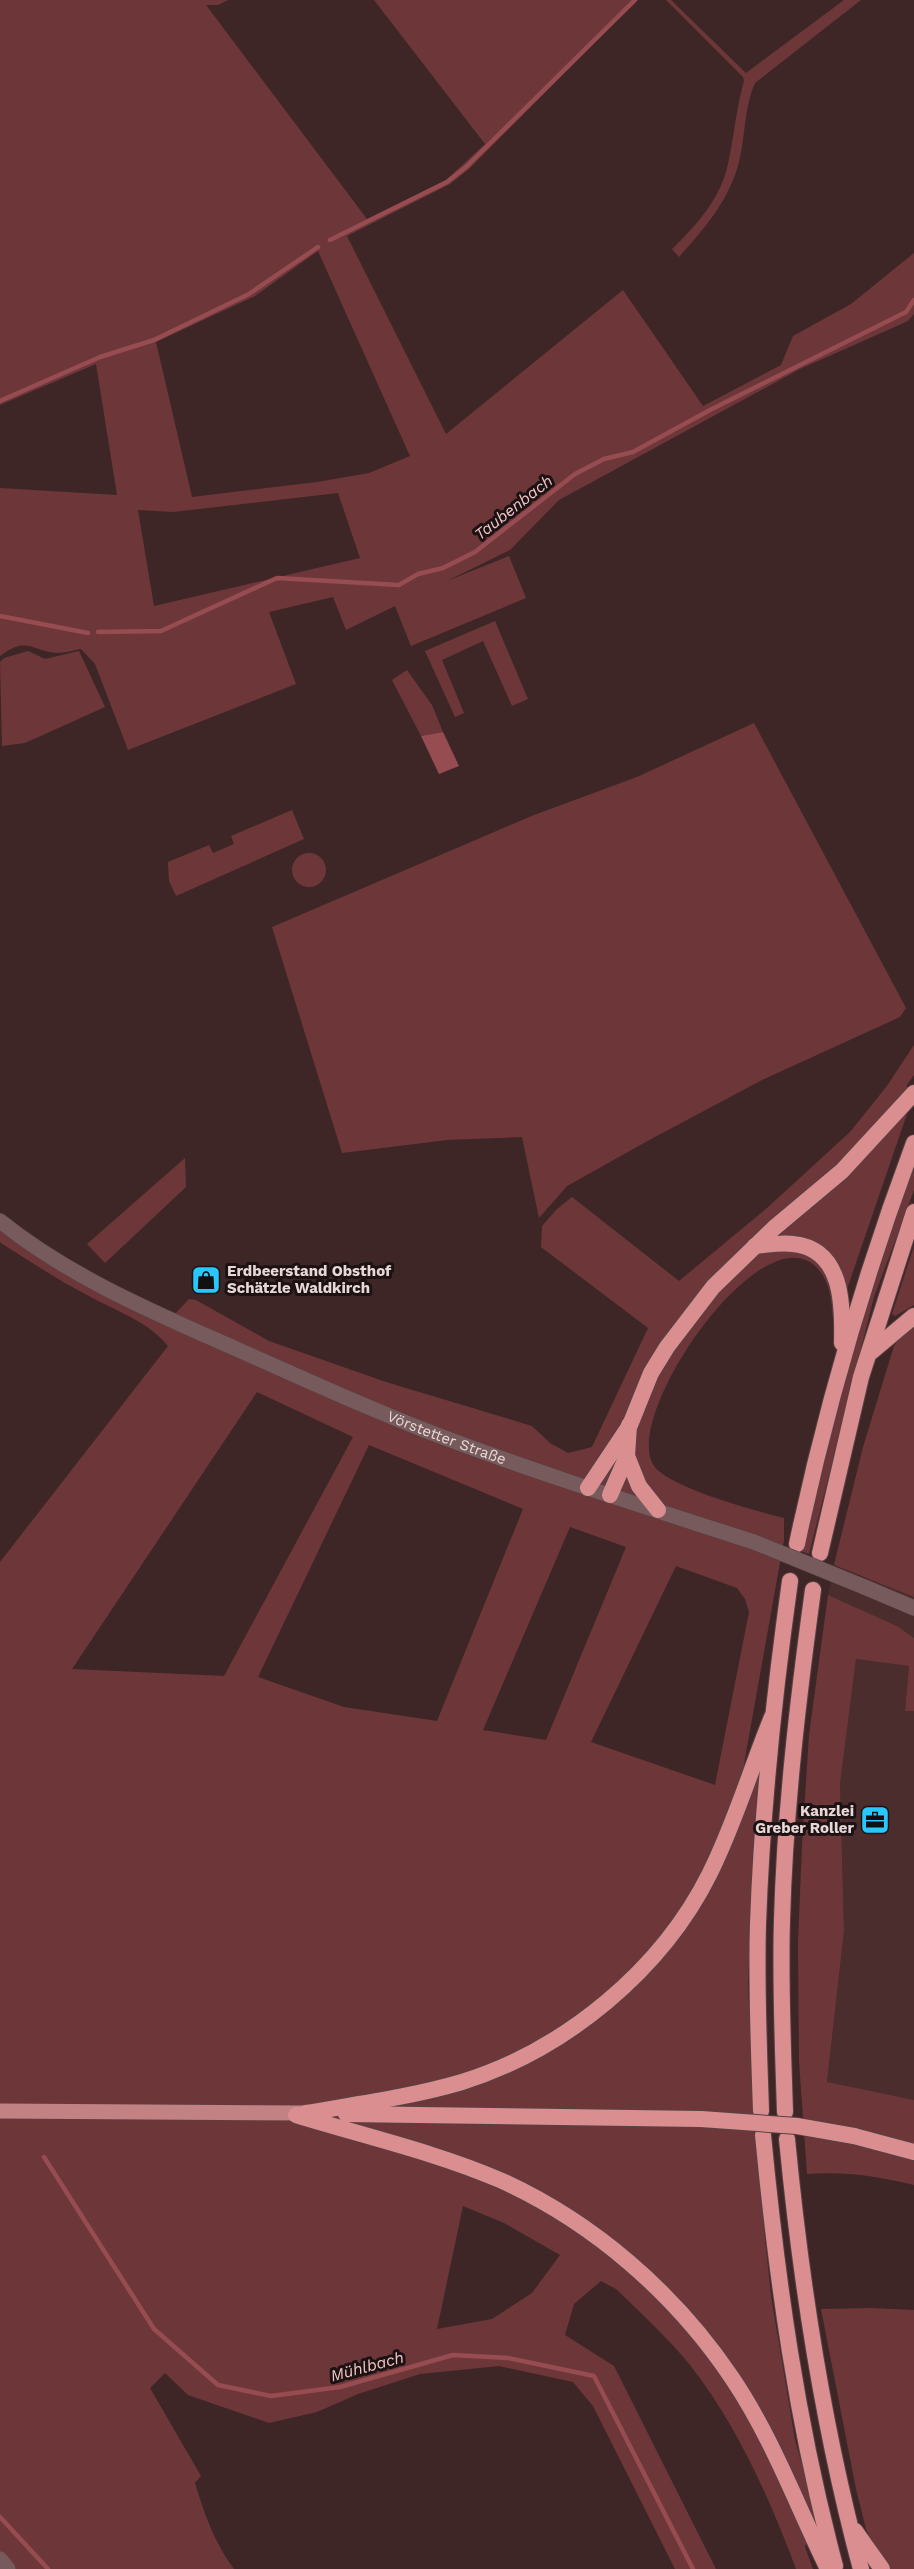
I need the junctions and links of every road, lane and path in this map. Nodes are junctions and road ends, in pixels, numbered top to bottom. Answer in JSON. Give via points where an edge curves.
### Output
{"nodes":[{"id":1,"x":914,"y":1093,"type":"edge"},
{"id":2,"x":914,"y":1143,"type":"edge"},
{"id":3,"x":914,"y":1212,"type":"edge"},
{"id":4,"x":0,"y":1221,"type":"edge"},
{"id":5,"x":755,"y":1246,"type":"junction"},
{"id":6,"x":914,"y":1316,"type":"edge"},
{"id":7,"x":871,"y":1352,"type":"junction"},
{"id":8,"x":841,"y":1359,"type":"junction"},
{"id":9,"x":630,"y":1425,"type":"junction"},
{"id":10,"x":627,"y":1456,"type":"junction"},
{"id":11,"x":588,"y":1488,"type":"junction"},
{"id":12,"x":610,"y":1495,"type":"junction"},
{"id":13,"x":658,"y":1510,"type":"junction"},
{"id":14,"x":797,"y":1545,"type":"dead end"},
{"id":15,"x":820,"y":1553,"type":"dead end"},
{"id":16,"x":790,"y":1581,"type":"dead end"},
{"id":17,"x":813,"y":1590,"type":"dead end"},
{"id":18,"x":914,"y":1608,"type":"edge"},
{"id":19,"x":772,"y":1717,"type":"junction"},
{"id":20,"x":0,"y":2111,"type":"edge"},
{"id":21,"x":761,"y":2111,"type":"dead end"},
{"id":22,"x":785,"y":2112,"type":"dead end"},
{"id":23,"x":297,"y":2114,"type":"junction"},
{"id":24,"x":763,"y":2135,"type":"dead end"},
{"id":25,"x":787,"y":2139,"type":"dead end"},
{"id":26,"x":914,"y":2152,"type":"edge"},
{"id":27,"x":848,"y":2520,"type":"junction"},
{"id":28,"x":0,"y":2559,"type":"edge"},
{"id":29,"x":9,"y":2569,"type":"edge"},
{"id":30,"x":828,"y":2569,"type":"edge"},
{"id":31,"x":836,"y":2569,"type":"edge"},
{"id":32,"x":861,"y":2569,"type":"edge"},
{"id":33,"x":882,"y":2569,"type":"edge"}],
"edges":[{"from":1,"to":5,"type":"highway","via":[[842,1171]]},
{"from":2,"to":8,"type":"highway"},
{"from":3,"to":7,"type":"highway"},
{"from":4,"to":11,"type":"street","name":"Vörstetter Straße","via":[[65,1265],[188,1328],[409,1424]]},
{"from":5,"to":8,"type":"highway","via":[[793,1244],[818,1253],[830,1265],[842,1300]]},
{"from":5,"to":9,"type":"highway","via":[[712,1287],[673,1339],[651,1373]]},
{"from":6,"to":7,"type":"highway"},
{"from":7,"to":15,"type":"highway","via":[[861,1377]]},
{"from":8,"to":14,"type":"highway"},
{"from":9,"to":10,"type":"highway"},
{"from":9,"to":11,"type":"highway"},
{"from":10,"to":12,"type":"highway"},
{"from":10,"to":13,"type":"highway","via":[[639,1486]]},
{"from":11,"to":12,"type":"street","name":"Vörstetter Straße"},
{"from":12,"to":13,"type":"street","name":"Vörstetter Straße"},
{"from":13,"to":18,"type":"street","name":"Vörstetter Straße","bridge":true,"via":[[754,1542]]},
{"from":16,"to":19,"type":"highway"},
{"from":17,"to":22,"type":"highway","via":[[791,1766],[784,1879]]},
{"from":19,"to":21,"type":"highway","via":[[758,1926]]},
{"from":19,"to":23,"type":"highway","via":[[728,1834],[690,1908],[663,1946],[588,2016],[537,2049],[463,2081],[411,2095]]},
{"from":20,"to":23,"type":"main road"},
{"from":23,"to":26,"type":"highway","bridge":true,"via":[[701,2119],[785,2125],[854,2136]]},
{"from":23,"to":30,"type":"highway","via":[[500,2180],[572,2218],[645,2276],[692,2325],[733,2379],[761,2428]]},
{"from":24,"to":31,"type":"highway","via":[[794,2380]]},
{"from":25,"to":27,"type":"highway","via":[[807,2314]]},
{"from":27,"to":32,"type":"highway"},
{"from":27,"to":33,"type":"highway"},
{"from":28,"to":29,"type":"street"}]}
